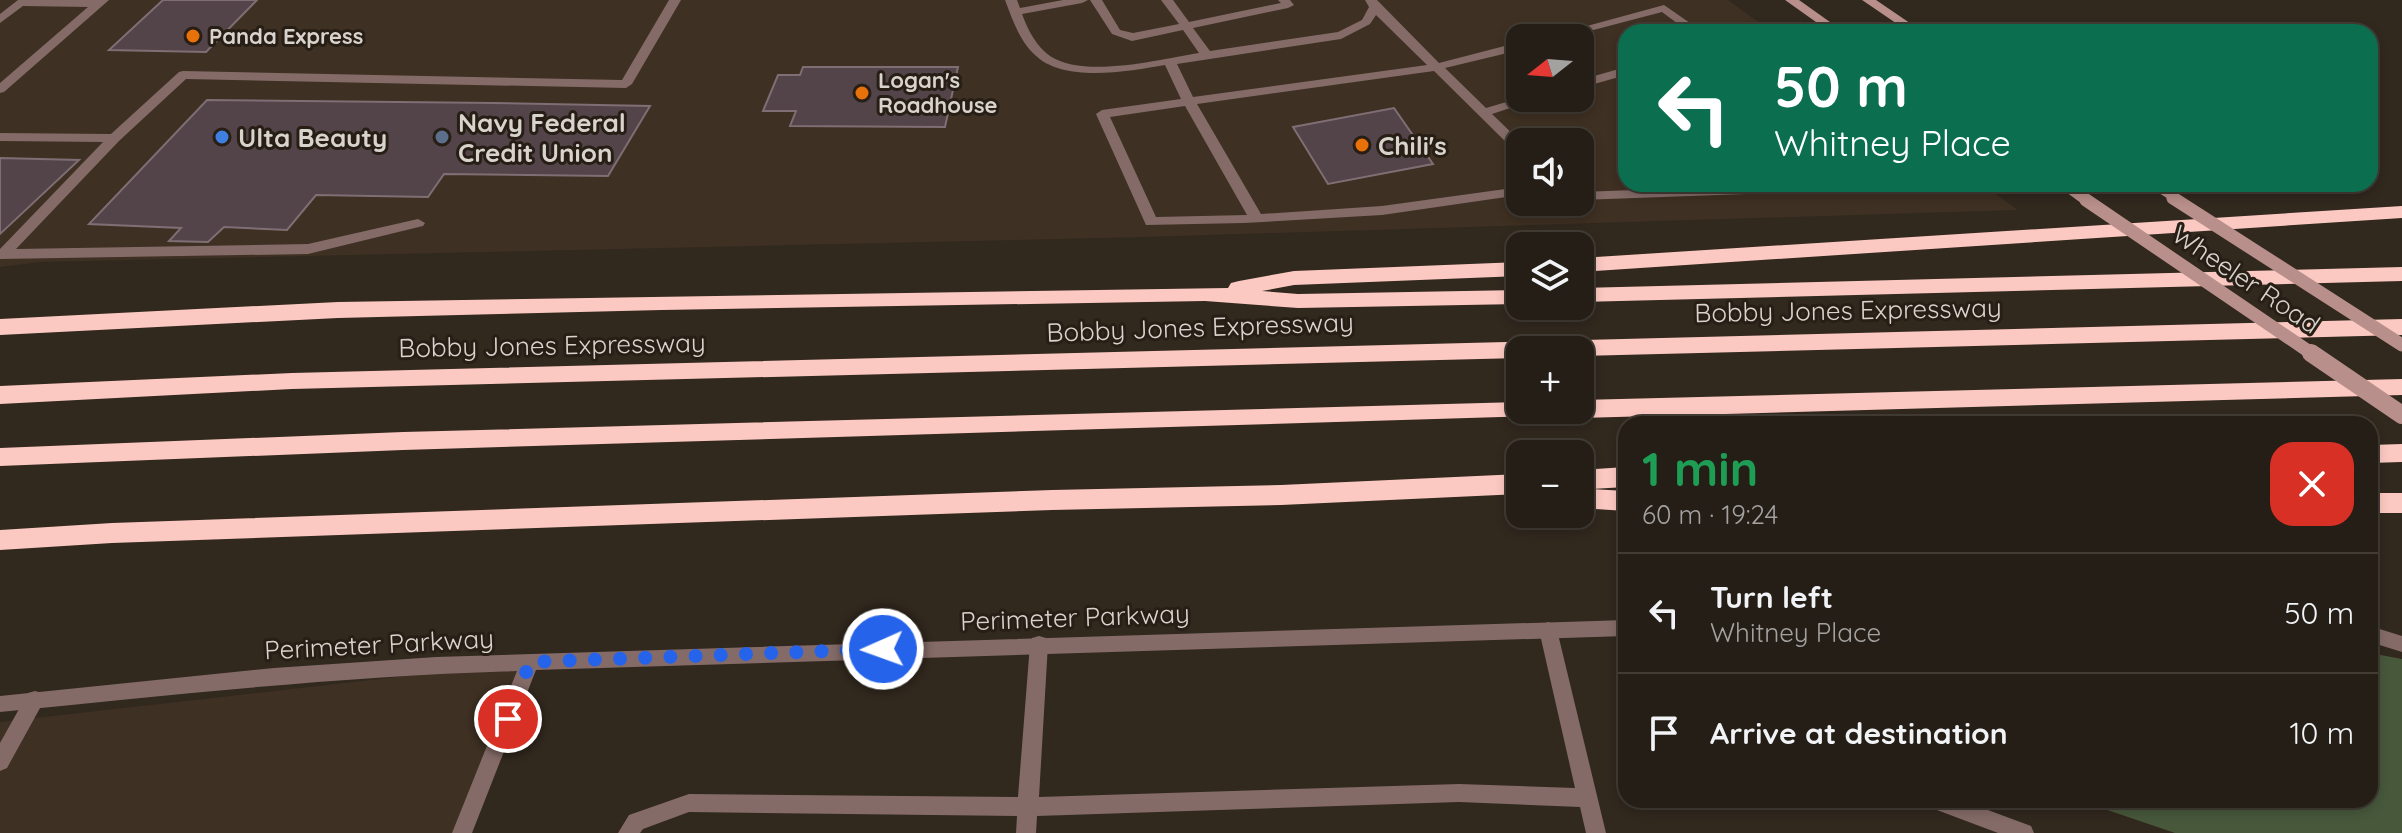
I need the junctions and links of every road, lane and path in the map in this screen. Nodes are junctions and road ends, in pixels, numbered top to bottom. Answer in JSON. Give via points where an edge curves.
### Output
{"nodes":[{"id":1,"x":675,"y":0,"type":"edge"},
{"id":2,"x":1082,"y":0,"type":"edge"},
{"id":3,"x":1096,"y":0,"type":"edge"},
{"id":4,"x":1167,"y":0,"type":"edge"},
{"id":5,"x":1284,"y":0,"type":"edge"},
{"id":6,"x":1791,"y":0,"type":"edge"},
{"id":7,"x":1868,"y":0,"type":"edge"},
{"id":8,"x":22,"y":2,"type":"edge"},
{"id":9,"x":101,"y":2,"type":"edge"},
{"id":10,"x":1373,"y":4,"type":"edge"},
{"id":11,"x":1013,"y":6,"type":"edge"},
{"id":12,"x":0,"y":20,"type":"edge"},
{"id":13,"x":1686,"y":24,"type":"edge"},
{"id":14,"x":1826,"y":24,"type":"edge"},
{"id":15,"x":1905,"y":24,"type":"edge"},
{"id":16,"x":1594,"y":26,"type":"edge"},
{"id":17,"x":1189,"y":27,"type":"junction"},
{"id":18,"x":1506,"y":50,"type":"edge"},
{"id":19,"x":1207,"y":55,"type":"junction"},
{"id":20,"x":1169,"y":60,"type":"junction"},
{"id":21,"x":1436,"y":67,"type":"junction"},
{"id":22,"x":1618,"y":73,"type":"edge"},
{"id":23,"x":1594,"y":80,"type":"edge"},
{"id":24,"x":0,"y":89,"type":"edge"},
{"id":25,"x":1189,"y":102,"type":"junction"},
{"id":26,"x":1506,"y":106,"type":"edge"},
{"id":27,"x":1482,"y":113,"type":"junction"},
{"id":28,"x":1506,"y":135,"type":"edge"},
{"id":29,"x":0,"y":137,"type":"edge"},
{"id":30,"x":114,"y":138,"type":"junction"},
{"id":31,"x":1691,"y":192,"type":"edge"},
{"id":32,"x":2074,"y":192,"type":"edge"},
{"id":33,"x":2164,"y":192,"type":"edge"},
{"id":34,"x":1506,"y":194,"type":"edge"},
{"id":35,"x":1594,"y":195,"type":"edge"},
{"id":36,"x":2402,"y":212,"type":"edge"},
{"id":37,"x":1256,"y":218,"type":"junction"},
{"id":38,"x":418,"y":223,"type":"dead end"},
{"id":39,"x":1,"y":254,"type":"edge"},
{"id":40,"x":1594,"y":264,"type":"edge"},
{"id":41,"x":1506,"y":270,"type":"edge"},
{"id":42,"x":2402,"y":274,"type":"edge"},
{"id":43,"x":1205,"y":294,"type":"junction"},
{"id":44,"x":1594,"y":295,"type":"edge"},
{"id":45,"x":1506,"y":297,"type":"edge"},
{"id":46,"x":0,"y":327,"type":"edge"},
{"id":47,"x":2402,"y":327,"type":"edge"},
{"id":48,"x":2402,"y":345,"type":"edge"},
{"id":49,"x":2402,"y":387,"type":"edge"},
{"id":50,"x":0,"y":395,"type":"edge"},
{"id":51,"x":1594,"y":409,"type":"edge"},
{"id":52,"x":1506,"y":411,"type":"edge"},
{"id":53,"x":2402,"y":415,"type":"edge"},
{"id":54,"x":2402,"y":453,"type":"edge"},
{"id":55,"x":2378,"y":454,"type":"edge"},
{"id":56,"x":0,"y":457,"type":"edge"},
{"id":57,"x":1618,"y":478,"type":"edge"},
{"id":58,"x":1594,"y":479,"type":"edge"},
{"id":59,"x":1506,"y":485,"type":"edge"},
{"id":60,"x":1448,"y":489,"type":"junction"},
{"id":61,"x":1506,"y":493,"type":"edge"},
{"id":62,"x":1594,"y":499,"type":"edge"},
{"id":63,"x":1618,"y":500,"type":"edge"},
{"id":64,"x":2378,"y":503,"type":"edge"},
{"id":65,"x":2402,"y":503,"type":"edge"},
{"id":66,"x":0,"y":540,"type":"edge"},
{"id":67,"x":1618,"y":628,"type":"edge"},
{"id":68,"x":1548,"y":630,"type":"junction"},
{"id":69,"x":2378,"y":636,"type":"edge"},
{"id":70,"x":1039,"y":644,"type":"junction"},
{"id":71,"x":2402,"y":644,"type":"edge"},
{"id":72,"x":530,"y":662,"type":"junction"},
{"id":73,"x":35,"y":699,"type":"junction"},
{"id":74,"x":0,"y":704,"type":"edge"},
{"id":75,"x":0,"y":762,"type":"edge"},
{"id":76,"x":1586,"y":798,"type":"junction"},
{"id":77,"x":1028,"y":807,"type":"junction"},
{"id":78,"x":1957,"y":808,"type":"edge"},
{"id":79,"x":462,"y":833,"type":"edge"},
{"id":80,"x":628,"y":833,"type":"edge"},
{"id":81,"x":1026,"y":833,"type":"edge"},
{"id":82,"x":1596,"y":833,"type":"edge"},
{"id":83,"x":2024,"y":833,"type":"edge"}],
"edges":[{"from":1,"to":30,"type":"street","via":[[626,84],[183,75]]},
{"from":2,"to":11,"type":"street"},
{"from":3,"to":17,"type":"street","via":[[1116,32],[1132,37]]},
{"from":4,"to":17,"type":"street"},
{"from":5,"to":17,"type":"street","via":[[1288,5]]},
{"from":6,"to":14,"type":"main road"},
{"from":7,"to":15,"type":"main road"},
{"from":8,"to":9,"type":"street"},
{"from":8,"to":12,"type":"street"},
{"from":9,"to":24,"type":"street"},
{"from":10,"to":19,"type":"street","via":[[1366,22],[1341,35]]},
{"from":10,"to":21,"type":"street"},
{"from":11,"to":20,"type":"street","via":[[1033,48],[1050,64],[1117,69]]},
{"from":13,"to":16,"type":"street","via":[[1664,8]]},
{"from":17,"to":19,"type":"street"},
{"from":18,"to":21,"type":"street"},
{"from":19,"to":20,"type":"street"},
{"from":20,"to":25,"type":"street"},
{"from":21,"to":25,"type":"street"},
{"from":21,"to":27,"type":"street"},
{"from":22,"to":23,"type":"street"},
{"from":25,"to":37,"type":"street"},
{"from":25,"to":37,"type":"street","via":[[1102,114],[1151,222]]},
{"from":26,"to":27,"type":"street"},
{"from":27,"to":28,"type":"street"},
{"from":29,"to":30,"type":"street"},
{"from":30,"to":39,"type":"street"},
{"from":31,"to":35,"type":"street"},
{"from":32,"to":53,"type":"main road","name":"Wheeler Road","bridge":true},
{"from":33,"to":48,"type":"main road","name":"Wheeler Road","bridge":true},
{"from":34,"to":37,"type":"street","via":[[1449,206]]},
{"from":36,"to":40,"type":"highway"},
{"from":38,"to":39,"type":"street","via":[[308,249]]},
{"from":41,"to":43,"type":"highway","via":[[1294,278]]},
{"from":42,"to":44,"type":"highway","name":"Bobby Jones Expressway"},
{"from":43,"to":45,"type":"highway","name":"Bobby Jones Expressway","via":[[1298,301]]},
{"from":43,"to":46,"type":"highway","name":"Bobby Jones Expressway","via":[[338,310]]},
{"from":47,"to":50,"type":"highway","name":"Bobby Jones Expressway","via":[[292,381]]},
{"from":49,"to":51,"type":"highway"},
{"from":52,"to":56,"type":"highway","via":[[418,440]]},
{"from":54,"to":55,"type":"highway"},
{"from":57,"to":58,"type":"highway"},
{"from":59,"to":60,"type":"highway"},
{"from":60,"to":61,"type":"highway"},
{"from":60,"to":66,"type":"highway"},
{"from":62,"to":63,"type":"highway"},
{"from":64,"to":65,"type":"highway"},
{"from":67,"to":68,"type":"street","name":"Perimeter Parkway"},
{"from":68,"to":70,"type":"street","name":"Perimeter Parkway"},
{"from":68,"to":76,"type":"street"},
{"from":69,"to":71,"type":"street"},
{"from":70,"to":72,"type":"street","name":"Perimeter Parkway"},
{"from":70,"to":77,"type":"street"},
{"from":72,"to":73,"type":"street","name":"Perimeter Parkway","via":[[289,675]]},
{"from":72,"to":79,"type":"street"},
{"from":73,"to":74,"type":"street","name":"Perimeter Parkway"},
{"from":73,"to":75,"type":"street"},
{"from":76,"to":77,"type":"street","via":[[1459,793]]},
{"from":76,"to":82,"type":"street"},
{"from":77,"to":80,"type":"street","via":[[689,803],[636,822]]},
{"from":77,"to":81,"type":"street"},
{"from":78,"to":83,"type":"street"}]}
